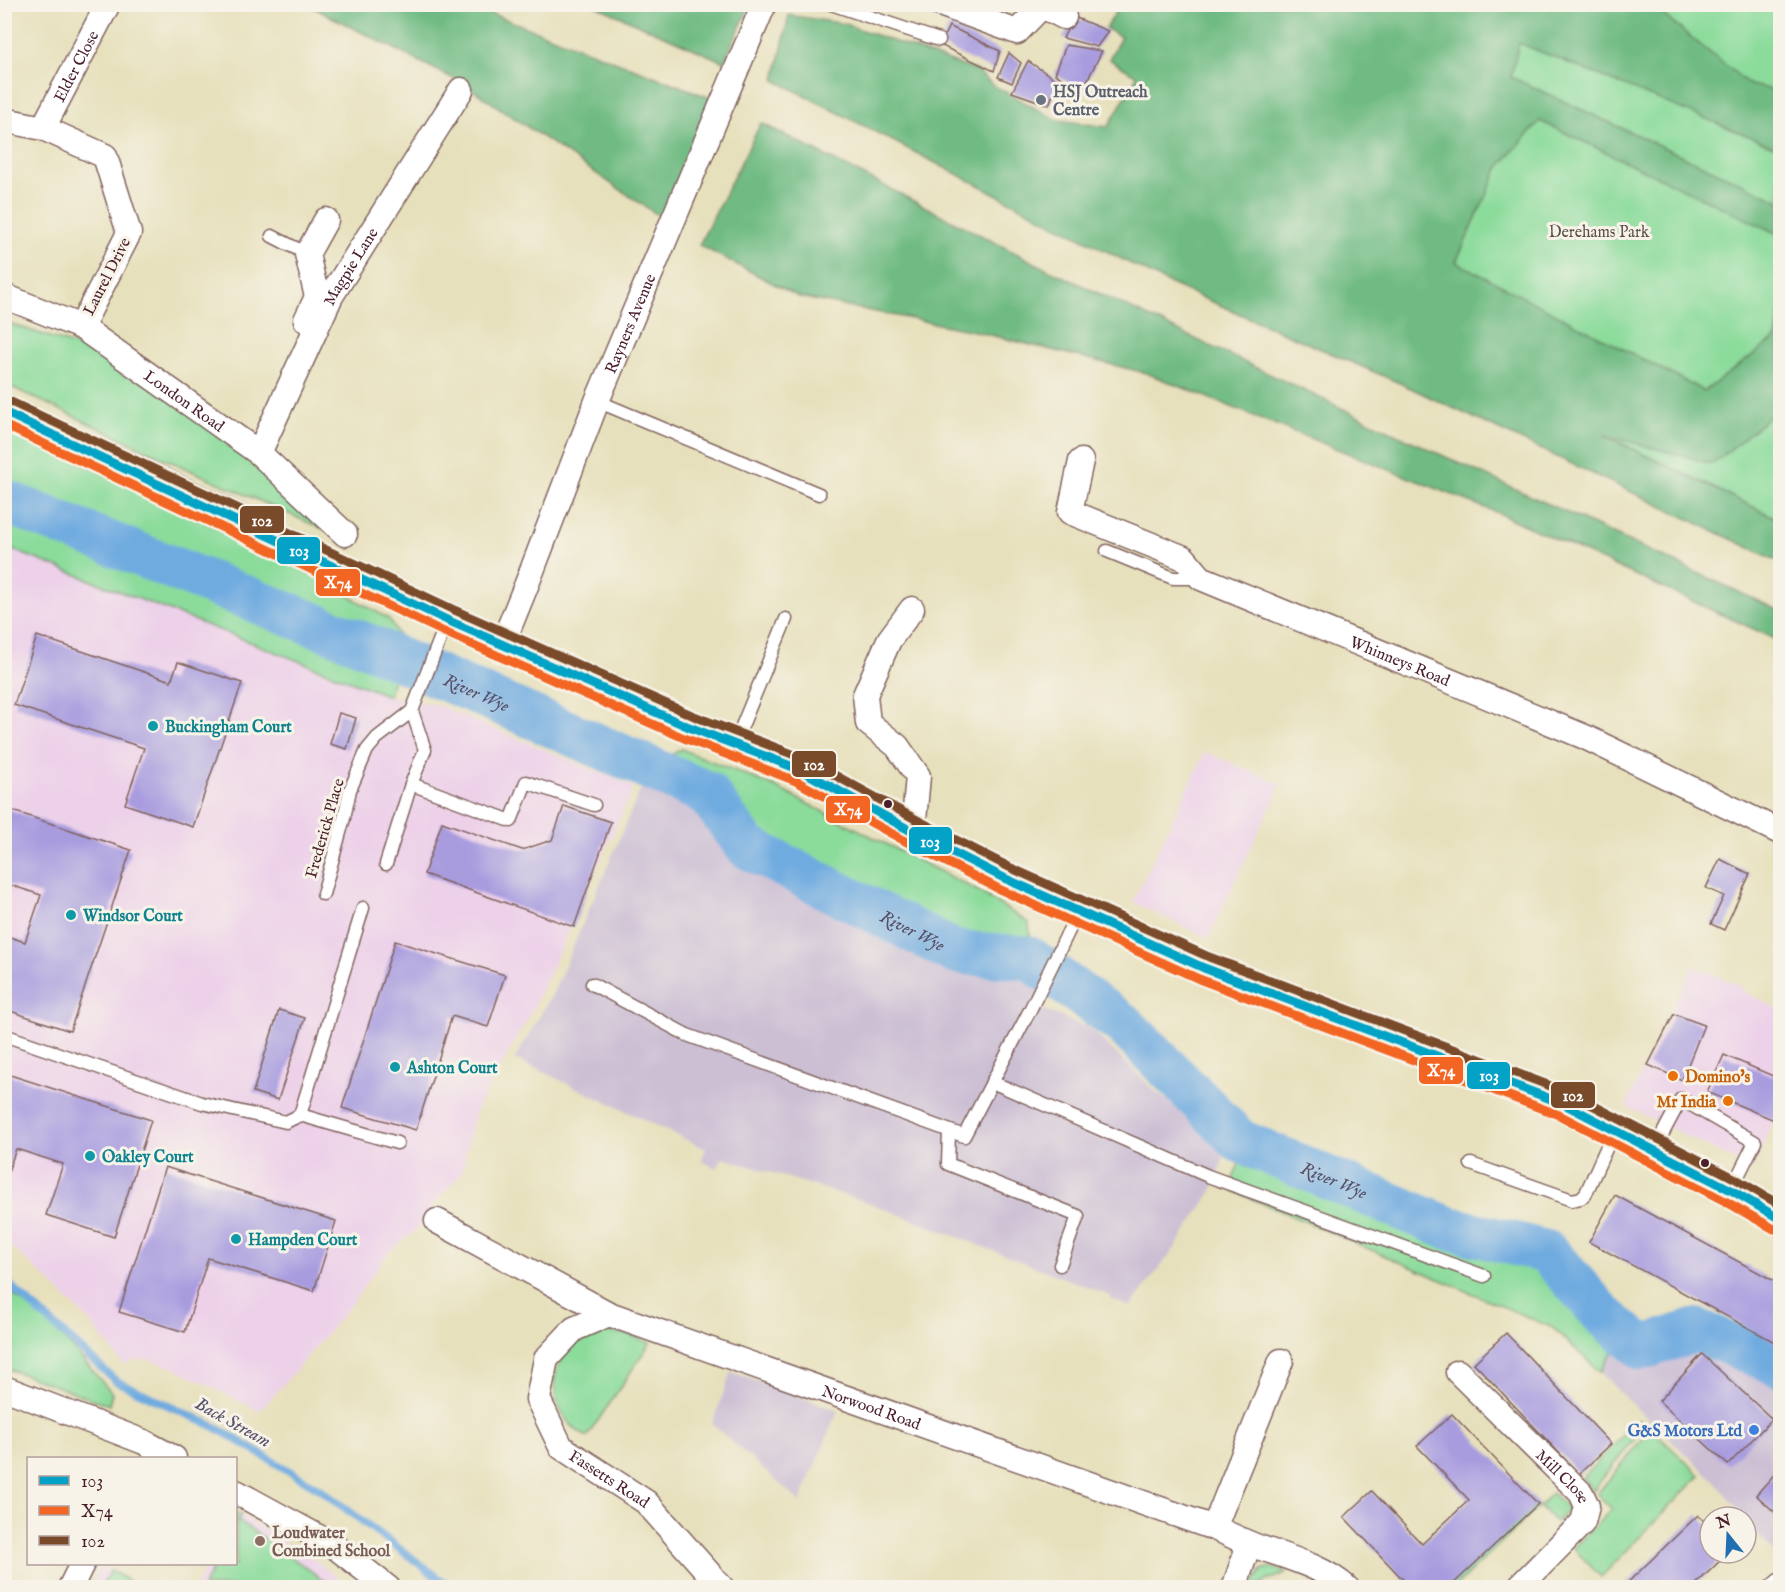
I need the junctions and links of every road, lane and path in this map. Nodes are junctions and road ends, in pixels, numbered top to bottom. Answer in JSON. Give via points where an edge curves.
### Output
{"nodes":[{"id":1,"x":108,"y":4,"type":"edge"},
{"id":2,"x":764,"y":4,"type":"edge"},
{"id":3,"x":831,"y":4,"type":"edge"},
{"id":4,"x":940,"y":4,"type":"edge"},
{"id":5,"x":1064,"y":17,"type":"dead end"},
{"id":6,"x":939,"y":40,"type":"dead end"},
{"id":7,"x":461,"y":90,"type":"dead end"},
{"id":8,"x":4,"y":120,"type":"edge"},
{"id":9,"x":43,"y":128,"type":"junction"},
{"id":10,"x":326,"y":220,"type":"dead end"},
{"id":11,"x":272,"y":236,"type":"dead end"},
{"id":12,"x":307,"y":254,"type":"junction"},
{"id":13,"x":4,"y":296,"type":"edge"},
{"id":14,"x":81,"y":327,"type":"junction"},
{"id":15,"x":597,"y":400,"type":"junction"},
{"id":16,"x":4,"y":412,"type":"edge"},
{"id":17,"x":254,"y":449,"type":"junction"},
{"id":18,"x":1081,"y":461,"type":"dead end"},
{"id":19,"x":819,"y":495,"type":"dead end"},
{"id":20,"x":345,"y":534,"type":"dead end"},
{"id":21,"x":1107,"y":551,"type":"dead end"},
{"id":22,"x":1201,"y":578,"type":"junction"},
{"id":23,"x":912,"y":609,"type":"dead end"},
{"id":24,"x":786,"y":619,"type":"dead end"},
{"id":25,"x":447,"y":620,"type":"junction"},
{"id":26,"x":502,"y":645,"type":"junction"},
{"id":27,"x":412,"y":711,"type":"junction"},
{"id":28,"x":734,"y":744,"type":"junction"},
{"id":29,"x":411,"y":784,"type":"junction"},
{"id":30,"x":594,"y":805,"type":"dead end"},
{"id":31,"x":914,"y":832,"type":"junction"},
{"id":32,"x":1780,"y":832,"type":"edge"},
{"id":33,"x":386,"y":864,"type":"dead end"},
{"id":34,"x":323,"y":894,"type":"dead end"},
{"id":35,"x":363,"y":908,"type":"dead end"},
{"id":36,"x":1078,"y":911,"type":"junction"},
{"id":37,"x":592,"y":984,"type":"dead end"},
{"id":38,"x":4,"y":1035,"type":"edge"},
{"id":39,"x":992,"y":1082,"type":"junction"},
{"id":40,"x":300,"y":1115,"type":"junction"},
{"id":41,"x":1614,"y":1130,"type":"junction"},
{"id":42,"x":949,"y":1131,"type":"junction"},
{"id":43,"x":397,"y":1143,"type":"dead end"},
{"id":44,"x":1654,"y":1149,"type":"junction"},
{"id":45,"x":1471,"y":1164,"type":"dead end"},
{"id":46,"x":1731,"y":1190,"type":"junction"},
{"id":47,"x":1780,"y":1219,"type":"edge"},
{"id":48,"x":437,"y":1221,"type":"dead end"},
{"id":49,"x":1060,"y":1265,"type":"dead end"},
{"id":50,"x":1484,"y":1276,"type":"dead end"},
{"id":51,"x":609,"y":1314,"type":"junction"},
{"id":52,"x":1281,"y":1361,"type":"dead end"},
{"id":53,"x":1458,"y":1372,"type":"dead end"},
{"id":54,"x":4,"y":1388,"type":"edge"},
{"id":55,"x":140,"y":1450,"type":"edge"},
{"id":56,"x":170,"y":1457,"type":"edge"},
{"id":57,"x":237,"y":1493,"type":"edge"},
{"id":58,"x":1214,"y":1527,"type":"junction"},
{"id":59,"x":1249,"y":1544,"type":"junction"},
{"id":60,"x":81,"y":1565,"type":"edge"},
{"id":61,"x":70,"y":1587,"type":"edge"},
{"id":62,"x":388,"y":1587,"type":"edge"},
{"id":63,"x":722,"y":1587,"type":"edge"},
{"id":64,"x":1234,"y":1587,"type":"edge"},
{"id":65,"x":1347,"y":1587,"type":"edge"},
{"id":66,"x":1518,"y":1587,"type":"edge"}],
"edges":[{"from":1,"to":9,"type":"street","name":"Elder Close"},
{"from":2,"to":15,"type":"street","name":"Rayners Avenue"},
{"from":3,"to":6,"type":"lane"},
{"from":4,"to":5,"type":"street","via":[[1017,32],[1042,6]]},
{"from":7,"to":17,"type":"street","name":"Magpie Lane","via":[[331,296]]},
{"from":8,"to":9,"type":"street","name":"Laurel Drive"},
{"from":9,"to":14,"type":"street","name":"Laurel Drive","via":[[105,156],[129,233]]},
{"from":10,"to":12,"type":"street"},
{"from":11,"to":12,"type":"lane"},
{"from":12,"to":17,"type":"street","via":[[317,297]]},
{"from":13,"to":14,"type":"street","name":"London Road"},
{"from":14,"to":17,"type":"street","name":"London Road"},
{"from":15,"to":19,"type":"lane"},
{"from":15,"to":26,"type":"street","name":"Rayners Avenue"},
{"from":16,"to":25,"type":"main road"},
{"from":17,"to":20,"type":"street","name":"London Road"},
{"from":18,"to":22,"type":"street","name":"Whinneys Road","via":[[1070,512],[1184,558]]},
{"from":21,"to":22,"type":"lane","via":[[1173,578]]},
{"from":22,"to":32,"type":"street","name":"Whinneys Road","via":[[1585,737]]},
{"from":23,"to":31,"type":"street","via":[[889,640],[865,695],[868,723],[897,746],[918,776]]},
{"from":24,"to":28,"type":"lane"},
{"from":25,"to":26,"type":"main road"},
{"from":25,"to":27,"type":"lane"},
{"from":26,"to":28,"type":"main road"},
{"from":27,"to":29,"type":"lane","via":[[425,750]]},
{"from":27,"to":34,"type":"lane","name":"Frederick Place","via":[[367,750],[350,790]]},
{"from":28,"to":31,"type":"main road","via":[[801,770]]},
{"from":29,"to":30,"type":"lane","via":[[511,821],[526,782]]},
{"from":29,"to":33,"type":"lane"},
{"from":31,"to":36,"type":"main road"},
{"from":35,"to":40,"type":"lane"},
{"from":36,"to":39,"type":"lane"},
{"from":36,"to":41,"type":"main road","via":[[1204,968],[1564,1104]]},
{"from":37,"to":42,"type":"lane","via":[[687,1035]]},
{"from":38,"to":40,"type":"lane","via":[[202,1103],[286,1122]]},
{"from":39,"to":42,"type":"lane","via":[[964,1136]]},
{"from":39,"to":50,"type":"lane","via":[[1208,1176]]},
{"from":40,"to":43,"type":"lane"},
{"from":41,"to":44,"type":"main road"},
{"from":41,"to":45,"type":"lane","via":[[1581,1198],[1572,1200]]},
{"from":42,"to":49,"type":"lane","via":[[948,1164],[1078,1216]]},
{"from":44,"to":46,"type":"main road"},
{"from":44,"to":46,"type":"lane","via":[[1681,1099],[1755,1142]]},
{"from":46,"to":47,"type":"main road"},
{"from":48,"to":51,"type":"street","name":"Norwood Road"},
{"from":51,"to":58,"type":"street","name":"Norwood Road"},
{"from":51,"to":63,"type":"street","name":"Fassetts Road","via":[[574,1329],[546,1359],[538,1399],[561,1447],[646,1502]]},
{"from":52,"to":58,"type":"street"},
{"from":53,"to":66,"type":"street","name":"Mill Close","via":[[1581,1493],[1587,1506],[1583,1522]]},
{"from":54,"to":55,"type":"street"},
{"from":55,"to":56,"type":"street"},
{"from":57,"to":62,"type":"street","via":[[333,1545]]},
{"from":58,"to":59,"type":"street","name":"Norwood Road"},
{"from":59,"to":64,"type":"street"},
{"from":59,"to":65,"type":"street","name":"Norwood Road","via":[[1316,1568]]},
{"from":60,"to":61,"type":"street"}]}
